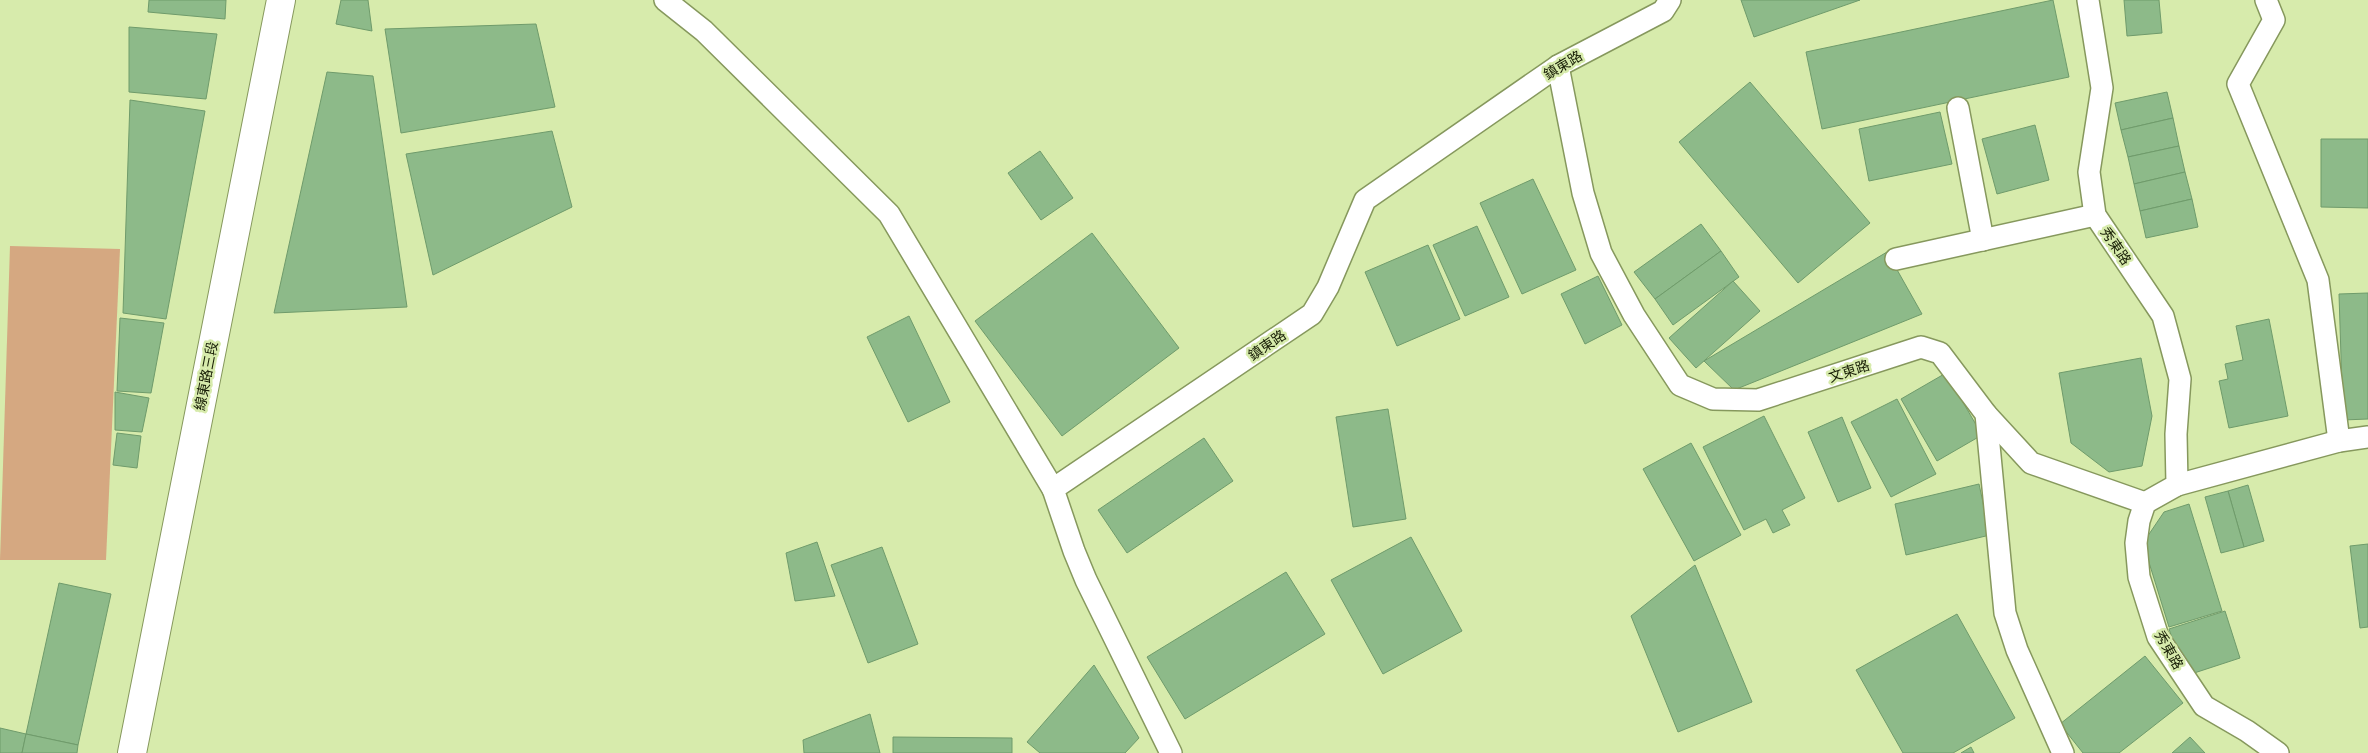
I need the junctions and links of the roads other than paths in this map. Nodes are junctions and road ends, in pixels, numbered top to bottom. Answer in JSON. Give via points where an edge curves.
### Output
{"nodes":[{"id":1,"x":281,"y":0,"type":"edge"},
{"id":2,"x":665,"y":0,"type":"edge"},
{"id":3,"x":1670,"y":0,"type":"edge"},
{"id":4,"x":2088,"y":0,"type":"edge"},
{"id":5,"x":2266,"y":0,"type":"edge"},
{"id":6,"x":1558,"y":66,"type":"junction"},
{"id":7,"x":1958,"y":108,"type":"dead end"},
{"id":8,"x":2095,"y":215,"type":"junction"},
{"id":9,"x":1983,"y":240,"type":"junction"},
{"id":10,"x":1896,"y":259,"type":"dead end"},
{"id":11,"x":1986,"y":414,"type":"junction"},
{"id":12,"x":2368,"y":438,"type":"edge"},
{"id":13,"x":2340,"y":441,"type":"junction"},
{"id":14,"x":2177,"y":484,"type":"junction"},
{"id":15,"x":1054,"y":490,"type":"junction"},
{"id":16,"x":2145,"y":504,"type":"junction"},
{"id":17,"x":132,"y":753,"type":"edge"},
{"id":18,"x":1171,"y":753,"type":"edge"},
{"id":19,"x":2063,"y":753,"type":"edge"},
{"id":20,"x":2278,"y":753,"type":"edge"}],
"edges":[{"from":1,"to":17,"type":"main road","name":"線東路三段"},
{"from":2,"to":15,"type":"lane","via":[[704,31],[890,214]]},
{"from":3,"to":6,"type":"lane","name":"鎮東路","via":[[1663,11]]},
{"from":4,"to":8,"type":"lane","name":"秀東路","via":[[2102,88],[2089,172]]},
{"from":5,"to":13,"type":"lane","via":[[2274,20],[2238,84],[2318,280]]},
{"from":6,"to":11,"type":"lane","name":"文東路","via":[[1583,193],[1601,253],[1634,315],[1680,385],[1713,399],[1758,400],[1921,347],[1940,353]]},
{"from":6,"to":15,"type":"lane","name":"鎮東路","via":[[1366,200],[1328,287],[1312,314]]},
{"from":7,"to":9,"type":"lane"},
{"from":8,"to":9,"type":"lane"},
{"from":8,"to":14,"type":"lane","name":"秀東路","via":[[2163,316],[2180,379]]},
{"from":9,"to":10,"type":"lane"},
{"from":11,"to":16,"type":"lane","via":[[2031,463]]},
{"from":11,"to":19,"type":"lane","via":[[2005,614],[2017,650]]},
{"from":12,"to":13,"type":"lane"},
{"from":13,"to":14,"type":"lane"},
{"from":14,"to":16,"type":"lane"},
{"from":15,"to":18,"type":"lane","via":[[1086,580]]},
{"from":16,"to":20,"type":"lane","name":"秀東路","via":[[2136,543],[2139,577],[2158,637],[2204,706]]}]}
